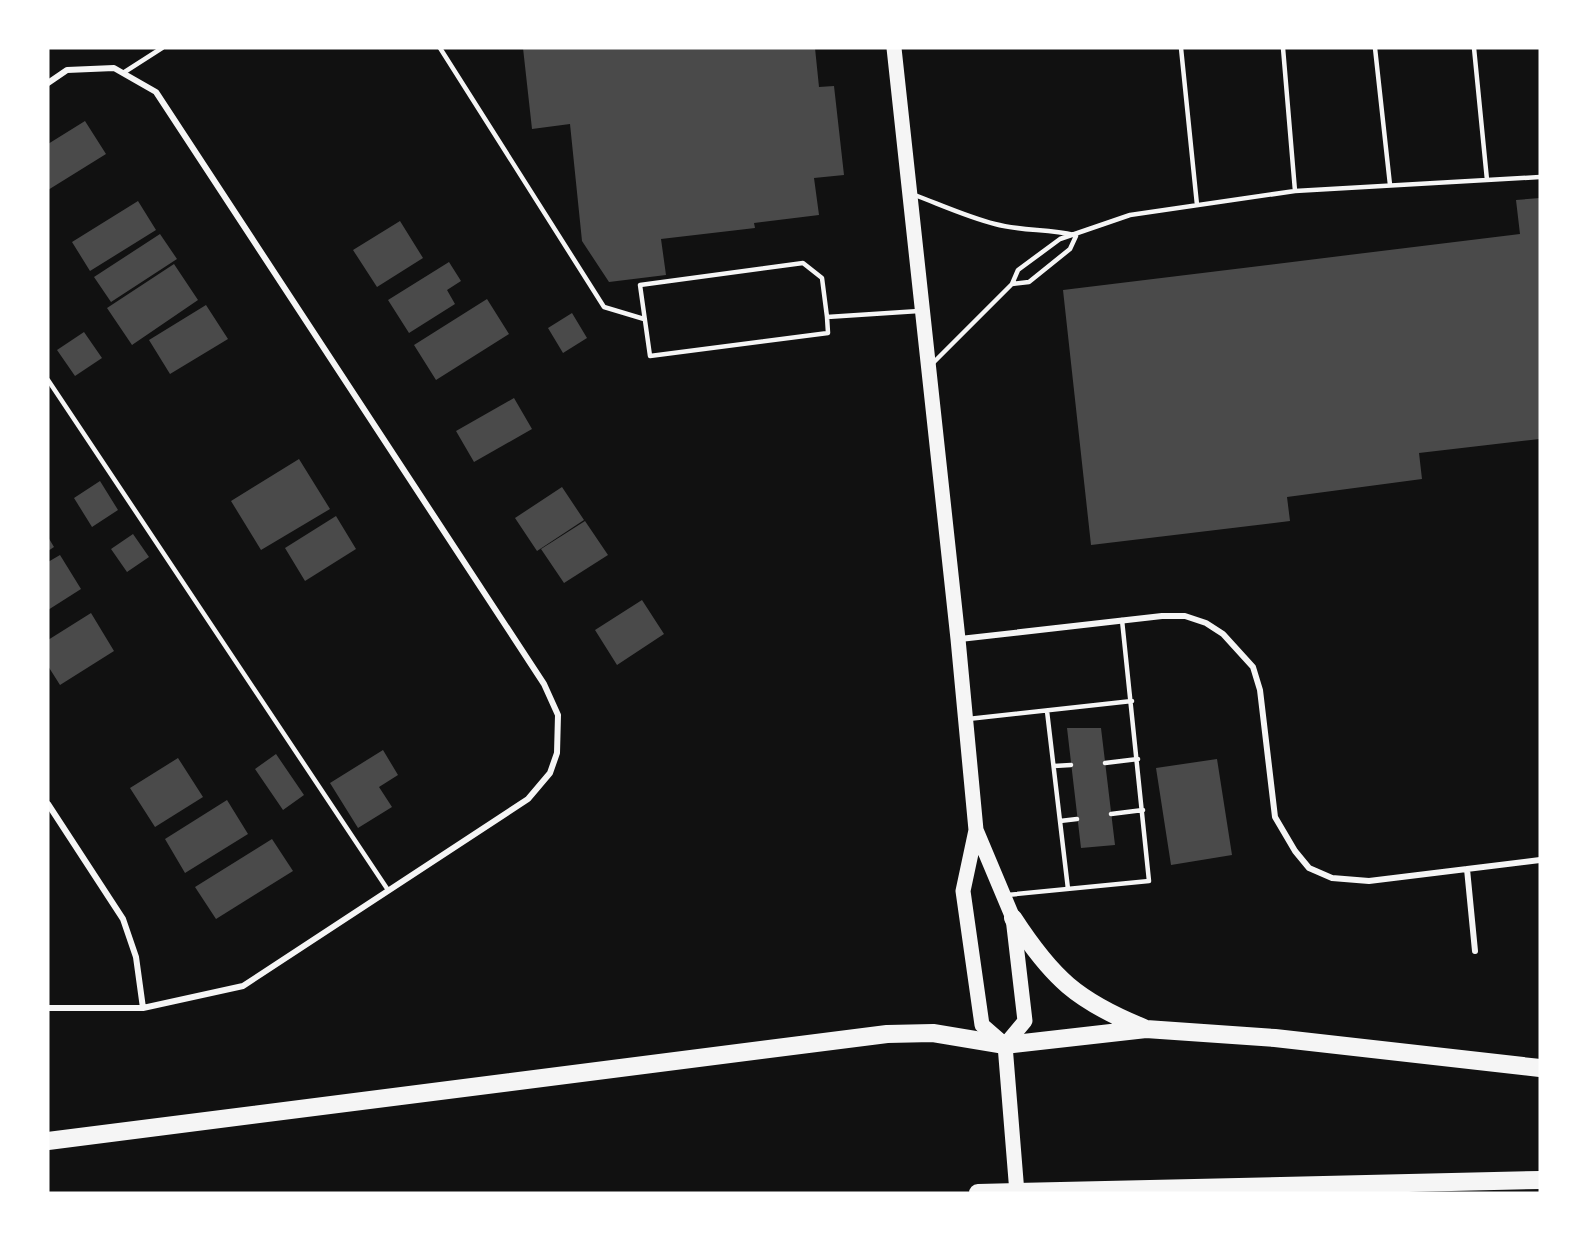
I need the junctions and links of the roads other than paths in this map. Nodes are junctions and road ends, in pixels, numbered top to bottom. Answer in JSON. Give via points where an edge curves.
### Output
{"nodes":[{"id":1,"x":162,"y":48,"type":"edge"},
{"id":2,"x":440,"y":48,"type":"edge"},
{"id":3,"x":894,"y":48,"type":"edge"},
{"id":4,"x":1181,"y":48,"type":"edge"},
{"id":5,"x":1283,"y":48,"type":"edge"},
{"id":6,"x":1375,"y":48,"type":"edge"},
{"id":7,"x":1474,"y":48,"type":"edge"},
{"id":8,"x":123,"y":73,"type":"junction"},
{"id":9,"x":48,"y":83,"type":"edge"},
{"id":10,"x":1540,"y":177,"type":"edge"},
{"id":11,"x":1487,"y":180,"type":"junction"},
{"id":12,"x":1390,"y":185,"type":"junction"},
{"id":13,"x":1295,"y":191,"type":"junction"},
{"id":14,"x":910,"y":193,"type":"junction"},
{"id":15,"x":1197,"y":205,"type":"junction"},
{"id":16,"x":1076,"y":236,"type":"junction"},
{"id":17,"x":1012,"y":284,"type":"junction"},
{"id":18,"x":923,"y":310,"type":"junction"},
{"id":19,"x":827,"y":317,"type":"junction"},
{"id":20,"x":644,"y":319,"type":"junction"},
{"id":21,"x":929,"y":367,"type":"junction"},
{"id":22,"x":48,"y":380,"type":"edge"},
{"id":23,"x":1122,"y":620,"type":"junction"},
{"id":24,"x":958,"y":639,"type":"junction"},
{"id":25,"x":1132,"y":701,"type":"junction"},
{"id":26,"x":1047,"y":711,"type":"junction"},
{"id":27,"x":966,"y":720,"type":"junction"},
{"id":28,"x":1138,"y":759,"type":"junction"},
{"id":29,"x":1105,"y":762,"type":"dead end"},
{"id":30,"x":1071,"y":765,"type":"dead end"},
{"id":31,"x":1054,"y":766,"type":"junction"},
{"id":32,"x":48,"y":804,"type":"edge"},
{"id":33,"x":1143,"y":810,"type":"junction"},
{"id":34,"x":1111,"y":814,"type":"dead end"},
{"id":35,"x":1077,"y":819,"type":"dead end"},
{"id":36,"x":1060,"y":821,"type":"junction"},
{"id":37,"x":976,"y":830,"type":"junction"},
{"id":38,"x":1540,"y":860,"type":"edge"},
{"id":39,"x":1467,"y":869,"type":"junction"},
{"id":40,"x":1068,"y":889,"type":"junction"},
{"id":41,"x":388,"y":890,"type":"junction"},
{"id":42,"x":1003,"y":895,"type":"junction"},
{"id":43,"x":1013,"y":918,"type":"junction"},
{"id":44,"x":1475,"y":951,"type":"dead end"},
{"id":45,"x":48,"y":1008,"type":"edge"},
{"id":46,"x":144,"y":1008,"type":"junction"},
{"id":47,"x":1146,"y":1029,"type":"junction"},
{"id":48,"x":1005,"y":1045,"type":"junction"},
{"id":49,"x":1540,"y":1068,"type":"edge"},
{"id":50,"x":48,"y":1141,"type":"edge"},
{"id":51,"x":1540,"y":1180,"type":"edge"},
{"id":52,"x":978,"y":1193,"type":"edge"},
{"id":53,"x":1017,"y":1193,"type":"edge"}],
"edges":[{"from":1,"to":8,"type":"lane"},
{"from":2,"to":20,"type":"lane","via":[[604,307]]},
{"from":3,"to":14,"type":"main road"},
{"from":4,"to":15,"type":"lane"},
{"from":5,"to":13,"type":"lane"},
{"from":6,"to":12,"type":"lane"},
{"from":7,"to":11,"type":"lane"},
{"from":8,"to":9,"type":"street","via":[[114,68],[67,70]]},
{"from":8,"to":41,"type":"street","via":[[156,92],[544,684],[558,715],[557,753],[550,773],[528,799]]},
{"from":10,"to":11,"type":"lane"},
{"from":11,"to":12,"type":"lane"},
{"from":12,"to":13,"type":"lane"},
{"from":13,"to":15,"type":"lane"},
{"from":14,"to":16,"type":"lane","via":[[993,224]]},
{"from":14,"to":18,"type":"main road"},
{"from":15,"to":16,"type":"lane","via":[[1130,215]]},
{"from":16,"to":17,"type":"lane","via":[[1060,239],[1018,270]]},
{"from":16,"to":17,"type":"lane","via":[[1070,249],[1029,282]]},
{"from":17,"to":21,"type":"lane"},
{"from":18,"to":19,"type":"lane"},
{"from":18,"to":21,"type":"main road"},
{"from":19,"to":20,"type":"lane","via":[[828,333],[650,356]]},
{"from":19,"to":20,"type":"lane","via":[[822,278],[803,263],[640,285]]},
{"from":21,"to":24,"type":"main road"},
{"from":22,"to":41,"type":"lane"},
{"from":23,"to":24,"type":"street"},
{"from":23,"to":25,"type":"lane"},
{"from":23,"to":39,"type":"street","via":[[1185,616],[1206,623],[1241,651],[1253,668],[1260,690],[1275,817],[1309,868],[1332,878],[1369,880]]},
{"from":24,"to":27,"type":"main road"},
{"from":25,"to":26,"type":"lane"},
{"from":25,"to":28,"type":"lane"},
{"from":26,"to":27,"type":"lane"},
{"from":26,"to":31,"type":"lane"},
{"from":27,"to":37,"type":"main road"},
{"from":28,"to":29,"type":"lane"},
{"from":28,"to":33,"type":"lane"},
{"from":30,"to":31,"type":"lane"},
{"from":31,"to":36,"type":"lane"},
{"from":32,"to":46,"type":"street","via":[[123,919],[136,957]]},
{"from":33,"to":34,"type":"lane"},
{"from":33,"to":40,"type":"lane","via":[[1149,881]]},
{"from":35,"to":36,"type":"lane"},
{"from":36,"to":40,"type":"lane"},
{"from":37,"to":42,"type":"main road"},
{"from":37,"to":48,"type":"main road","via":[[963,891],[982,1025]]},
{"from":38,"to":39,"type":"street"},
{"from":39,"to":44,"type":"street"},
{"from":40,"to":42,"type":"lane"},
{"from":41,"to":46,"type":"street","via":[[243,986]]},
{"from":42,"to":43,"type":"main road"},
{"from":43,"to":47,"type":"highway","via":[[1034,950],[1066,986],[1107,1013]]},
{"from":43,"to":48,"type":"main road","via":[[1025,1021]]},
{"from":45,"to":46,"type":"street"},
{"from":47,"to":48,"type":"highway"},
{"from":47,"to":49,"type":"highway","via":[[1275,1038]]},
{"from":48,"to":50,"type":"highway","via":[[933,1033],[886,1034]]},
{"from":48,"to":53,"type":"main road"},
{"from":51,"to":52,"type":"highway"}]}
